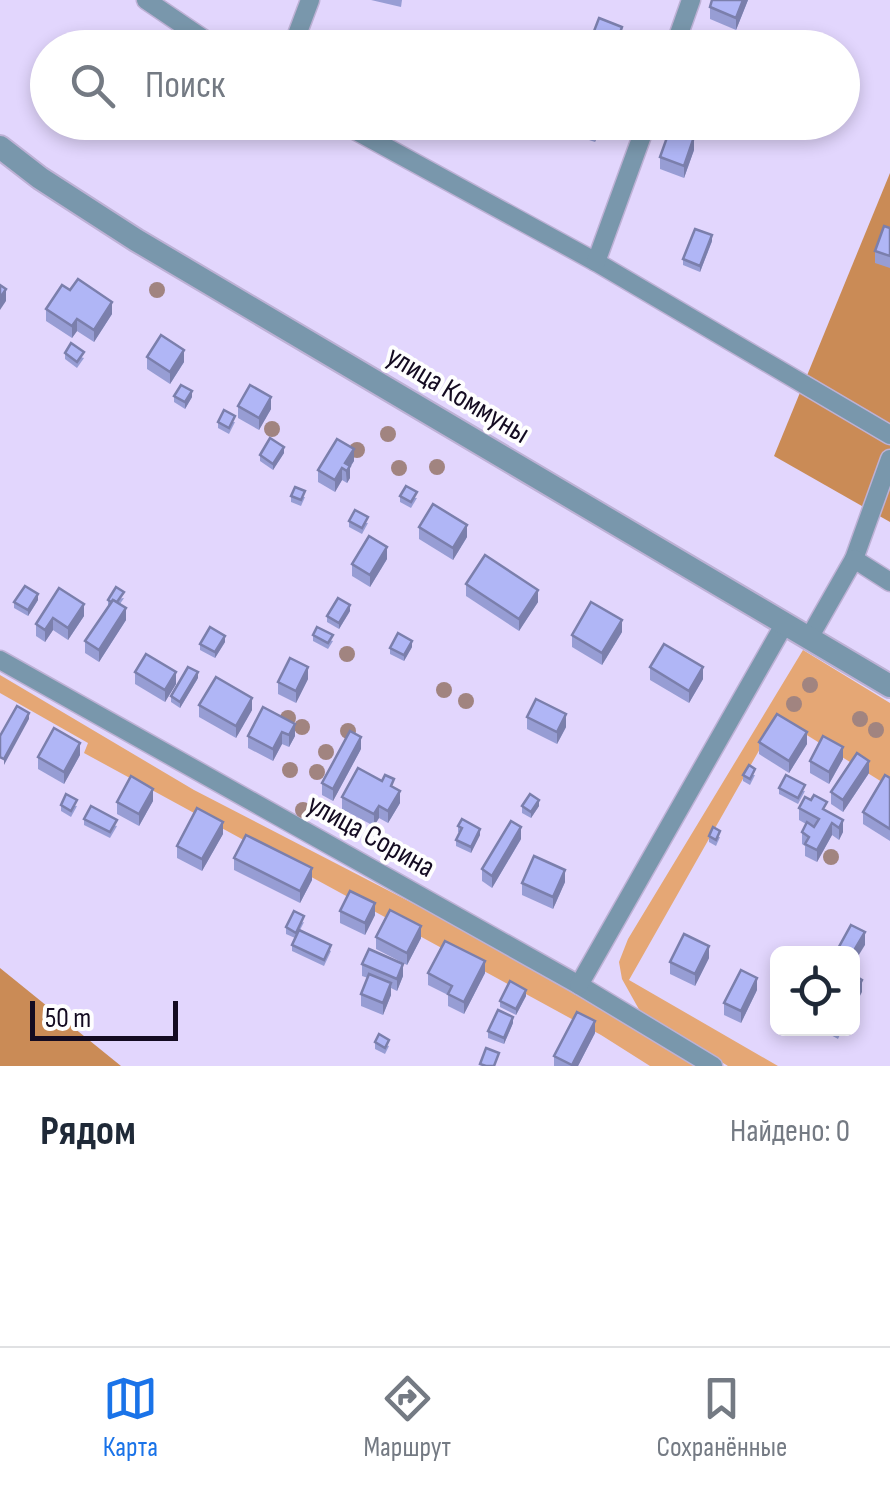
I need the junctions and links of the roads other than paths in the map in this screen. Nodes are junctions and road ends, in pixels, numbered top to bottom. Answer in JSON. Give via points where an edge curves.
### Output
{"nodes":[{"id":1,"x":146,"y":0,"type":"edge"},
{"id":2,"x":310,"y":0,"type":"edge"},
{"id":3,"x":692,"y":0,"type":"edge"},
{"id":4,"x":190,"y":30,"type":"edge"},
{"id":5,"x":299,"y":30,"type":"edge"},
{"id":6,"x":681,"y":30,"type":"edge"},
{"id":7,"x":373,"y":140,"type":"edge"},
{"id":8,"x":640,"y":140,"type":"edge"},
{"id":9,"x":0,"y":147,"type":"edge"},
{"id":10,"x":596,"y":262,"type":"junction"},
{"id":11,"x":890,"y":435,"type":"edge"},
{"id":12,"x":890,"y":459,"type":"edge"},
{"id":13,"x":854,"y":559,"type":"junction"},
{"id":14,"x":890,"y":582,"type":"edge"},
{"id":15,"x":785,"y":623,"type":"junction"},
{"id":16,"x":810,"y":638,"type":"junction"},
{"id":17,"x":0,"y":660,"type":"edge"},
{"id":18,"x":890,"y":686,"type":"edge"},
{"id":19,"x":580,"y":984,"type":"junction"},
{"id":20,"x":713,"y":1066,"type":"edge"}],
"edges":[{"from":1,"to":4,"type":"street"},
{"from":2,"to":5,"type":"street"},
{"from":3,"to":6,"type":"street"},
{"from":7,"to":10,"type":"street"},
{"from":8,"to":10,"type":"street"},
{"from":9,"to":15,"type":"street","name":"улица Коммуны","via":[[136,240]]},
{"from":10,"to":11,"type":"street"},
{"from":12,"to":13,"type":"street"},
{"from":13,"to":14,"type":"street"},
{"from":13,"to":16,"type":"street"},
{"from":15,"to":16,"type":"street","name":"улица Коммуны"},
{"from":15,"to":19,"type":"street"},
{"from":16,"to":18,"type":"street","name":"улица Коммуны"},
{"from":17,"to":19,"type":"street","name":"улица Сорина"},
{"from":19,"to":20,"type":"street","name":"улица Сорина"}]}
